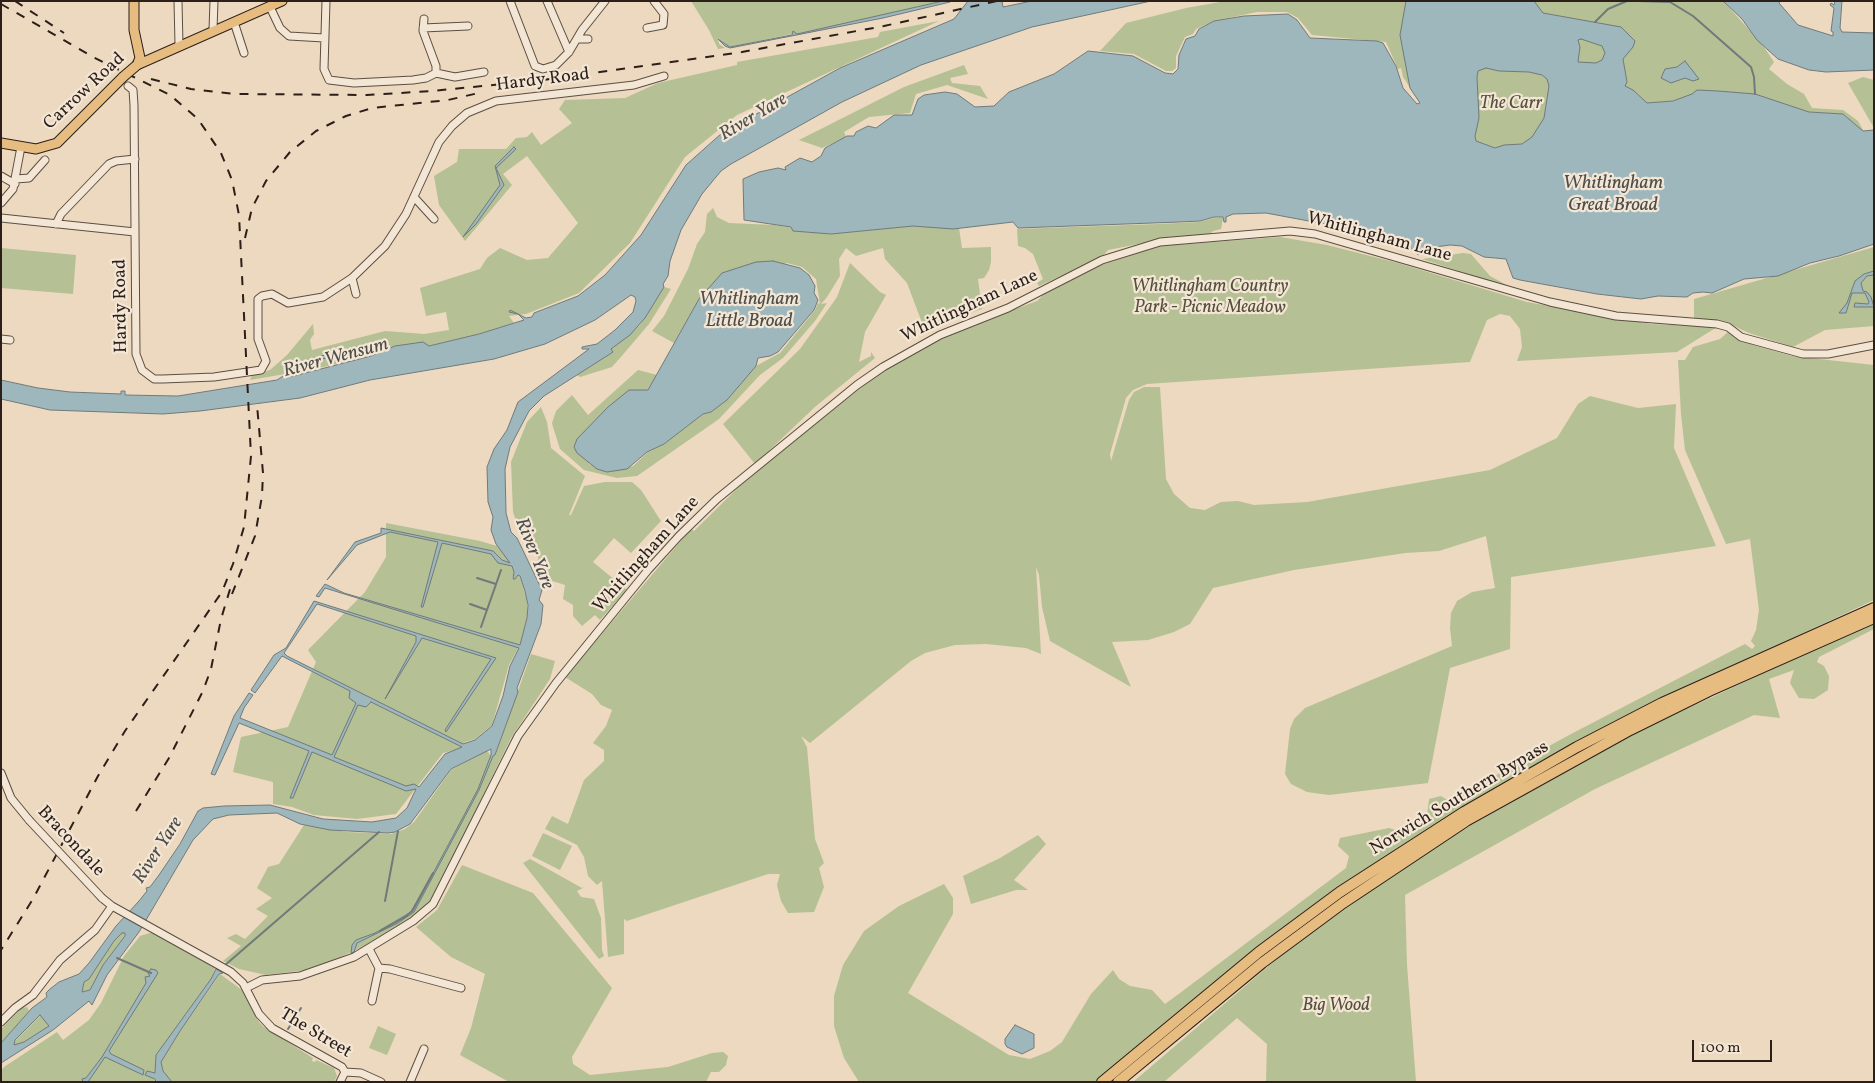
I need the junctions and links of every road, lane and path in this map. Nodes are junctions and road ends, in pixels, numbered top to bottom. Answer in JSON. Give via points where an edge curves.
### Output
{"nodes":[{"id":1,"x":134,"y":1,"type":"edge"},
{"id":2,"x":178,"y":1,"type":"edge"},
{"id":3,"x":214,"y":1,"type":"edge"},
{"id":4,"x":282,"y":1,"type":"edge"},
{"id":5,"x":326,"y":1,"type":"edge"},
{"id":6,"x":510,"y":1,"type":"edge"},
{"id":7,"x":547,"y":1,"type":"edge"},
{"id":8,"x":605,"y":1,"type":"edge"},
{"id":9,"x":654,"y":1,"type":"edge"},
{"id":10,"x":270,"y":7,"type":"junction"},
{"id":11,"x":424,"y":19,"type":"dead end"},
{"id":12,"x":234,"y":22,"type":"junction"},
{"id":13,"x":468,"y":26,"type":"dead end"},
{"id":14,"x":423,"y":28,"type":"junction"},
{"id":15,"x":647,"y":28,"type":"dead end"},
{"id":16,"x":213,"y":30,"type":"junction"},
{"id":17,"x":324,"y":38,"type":"junction"},
{"id":18,"x":578,"y":39,"type":"junction"},
{"id":19,"x":588,"y":39,"type":"dead end"},
{"id":20,"x":179,"y":45,"type":"junction"},
{"id":21,"x":137,"y":46,"type":"junction"},
{"id":22,"x":569,"y":52,"type":"junction"},
{"id":23,"x":244,"y":53,"type":"dead end"},
{"id":24,"x":157,"y":55,"type":"junction"},
{"id":25,"x":141,"y":61,"type":"junction"},
{"id":26,"x":480,"y":71,"type":"dead end"},
{"id":27,"x":436,"y":73,"type":"junction"},
{"id":28,"x":664,"y":76,"type":"dead end"},
{"id":29,"x":133,"y":87,"type":"dead end"},
{"id":30,"x":1,"y":142,"type":"edge"},
{"id":31,"x":21,"y":147,"type":"junction"},
{"id":32,"x":135,"y":159,"type":"junction"},
{"id":33,"x":45,"y":160,"type":"dead end"},
{"id":34,"x":1,"y":176,"type":"edge"},
{"id":35,"x":16,"y":182,"type":"junction"},
{"id":36,"x":414,"y":197,"type":"junction"},
{"id":37,"x":1,"y":203,"type":"edge"},
{"id":38,"x":1,"y":218,"type":"edge"},
{"id":39,"x":434,"y":218,"type":"dead end"},
{"id":40,"x":56,"y":224,"type":"junction"},
{"id":41,"x":135,"y":232,"type":"junction"},
{"id":42,"x":352,"y":278,"type":"junction"},
{"id":43,"x":356,"y":294,"type":"dead end"},
{"id":44,"x":1,"y":339,"type":"edge"},
{"id":45,"x":10,"y":340,"type":"dead end"},
{"id":46,"x":1874,"y":345,"type":"edge"},
{"id":47,"x":1874,"y":608,"type":"edge"},
{"id":48,"x":1874,"y":618,"type":"edge"},
{"id":49,"x":1,"y":773,"type":"edge"},
{"id":50,"x":3,"y":781,"type":"edge"},
{"id":51,"x":112,"y":906,"type":"junction"},
{"id":52,"x":150,"y":926,"type":"joint"},
{"id":53,"x":369,"y":949,"type":"junction"},
{"id":54,"x":378,"y":968,"type":"junction"},
{"id":55,"x":246,"y":988,"type":"junction"},
{"id":56,"x":461,"y":988,"type":"dead end"},
{"id":57,"x":372,"y":1001,"type":"dead end"},
{"id":58,"x":1,"y":1022,"type":"edge"},
{"id":59,"x":424,"y":1050,"type":"dead end"},
{"id":60,"x":345,"y":1072,"type":"junction"},
{"id":61,"x":340,"y":1082,"type":"edge"},
{"id":62,"x":381,"y":1082,"type":"edge"},
{"id":63,"x":410,"y":1082,"type":"edge"},
{"id":64,"x":1102,"y":1082,"type":"edge"},
{"id":65,"x":1118,"y":1082,"type":"edge"}],
"edges":[{"from":1,"to":21,"type":"main road"},
{"from":2,"to":20,"type":"street"},
{"from":3,"to":16,"type":"street"},
{"from":4,"to":10,"type":"main road","name":"Carrow Road"},
{"from":5,"to":17,"type":"street"},
{"from":6,"to":22,"type":"street","via":[[535,66],[543,69],[556,64]]},
{"from":7,"to":22,"type":"street"},
{"from":8,"to":18,"type":"street"},
{"from":9,"to":15,"type":"street","via":[[664,14],[666,27]]},
{"from":10,"to":12,"type":"main road","name":"Carrow Road"},
{"from":10,"to":17,"type":"street","via":[[280,28],[289,36]]},
{"from":11,"to":14,"type":"street"},
{"from":12,"to":16,"type":"main road","name":"Carrow Road"},
{"from":12,"to":23,"type":"street"},
{"from":13,"to":14,"type":"street"},
{"from":14,"to":27,"type":"street"},
{"from":16,"to":20,"type":"main road","name":"Carrow Road"},
{"from":17,"to":27,"type":"street","via":[[324,69],[329,80],[348,83],[413,80]]},
{"from":18,"to":19,"type":"street"},
{"from":18,"to":22,"type":"street"},
{"from":20,"to":24,"type":"main road","name":"Carrow Road"},
{"from":21,"to":24,"type":"main road","via":[[148,55]]},
{"from":21,"to":25,"type":"main road"},
{"from":24,"to":25,"type":"main road","name":"Carrow Road"},
{"from":25,"to":31,"type":"main road","name":"Carrow Road","bridge":true,"via":[[56,143],[42,148]]},
{"from":26,"to":27,"type":"street","via":[[455,76]]},
{"from":28,"to":36,"type":"street","name":"Hardy Road","via":[[634,86],[565,91],[482,105],[467,113],[439,142]]},
{"from":29,"to":32,"type":"street","name":"Hardy Road"},
{"from":30,"to":31,"type":"main road","name":"Carrow Road"},
{"from":31,"to":35,"type":"street"},
{"from":32,"to":40,"type":"street","via":[[109,164],[61,214]]},
{"from":32,"to":41,"type":"street","name":"Hardy Road"},
{"from":33,"to":35,"type":"street","via":[[29,178]]},
{"from":34,"to":35,"type":"street"},
{"from":35,"to":37,"type":"street"},
{"from":36,"to":39,"type":"street"},
{"from":36,"to":42,"type":"street","name":"Hardy Road","via":[[385,246]]},
{"from":38,"to":40,"type":"street"},
{"from":40,"to":41,"type":"street"},
{"from":41,"to":42,"type":"street","name":"Hardy Road","via":[[136,354],[142,370],[154,379],[209,377],[261,370],[266,361],[258,339],[258,299],[272,294],[288,303],[323,297]]},
{"from":42,"to":43,"type":"street"},
{"from":44,"to":45,"type":"street"},
{"from":46,"to":53,"type":"street","name":"Whitlingham Lane","via":[[1828,354],[1804,354],[1751,340],[1717,324],[1616,316],[1550,302],[1315,234],[1290,231],[1160,242],[1102,260],[1020,302],[940,334],[883,367],[717,499],[648,570],[556,683],[518,736],[436,900],[414,921]]},
{"from":47,"to":64,"type":"highway","name":"Norwich Southern Bypass","via":[[1662,703],[1464,812],[1340,892],[1259,952]]},
{"from":48,"to":65,"type":"highway","name":"Norwich Southern Bypass","via":[[1630,730],[1466,821],[1274,953]]},
{"from":49,"to":50,"type":"street","name":"Bracondale"},
{"from":50,"to":51,"type":"street","name":"Bracondale","bridge":true,"via":[[28,820]]},
{"from":51,"to":52,"type":"street","name":"Bracondale"},
{"from":51,"to":58,"type":"street","via":[[95,930],[60,960],[33,995]]},
{"from":52,"to":55,"type":"street","name":"The Street","via":[[211,959],[231,972]]},
{"from":53,"to":54,"type":"street"},
{"from":53,"to":55,"type":"street","name":"Whitlingham Lane","via":[[300,976],[262,980]]},
{"from":54,"to":56,"type":"street"},
{"from":54,"to":57,"type":"street"},
{"from":55,"to":60,"type":"street","name":"The Street","via":[[259,1014],[278,1033],[340,1066]]},
{"from":59,"to":63,"type":"street"},
{"from":60,"to":61,"type":"street"},
{"from":60,"to":62,"type":"street","name":"The Street","via":[[361,1073]]}]}
